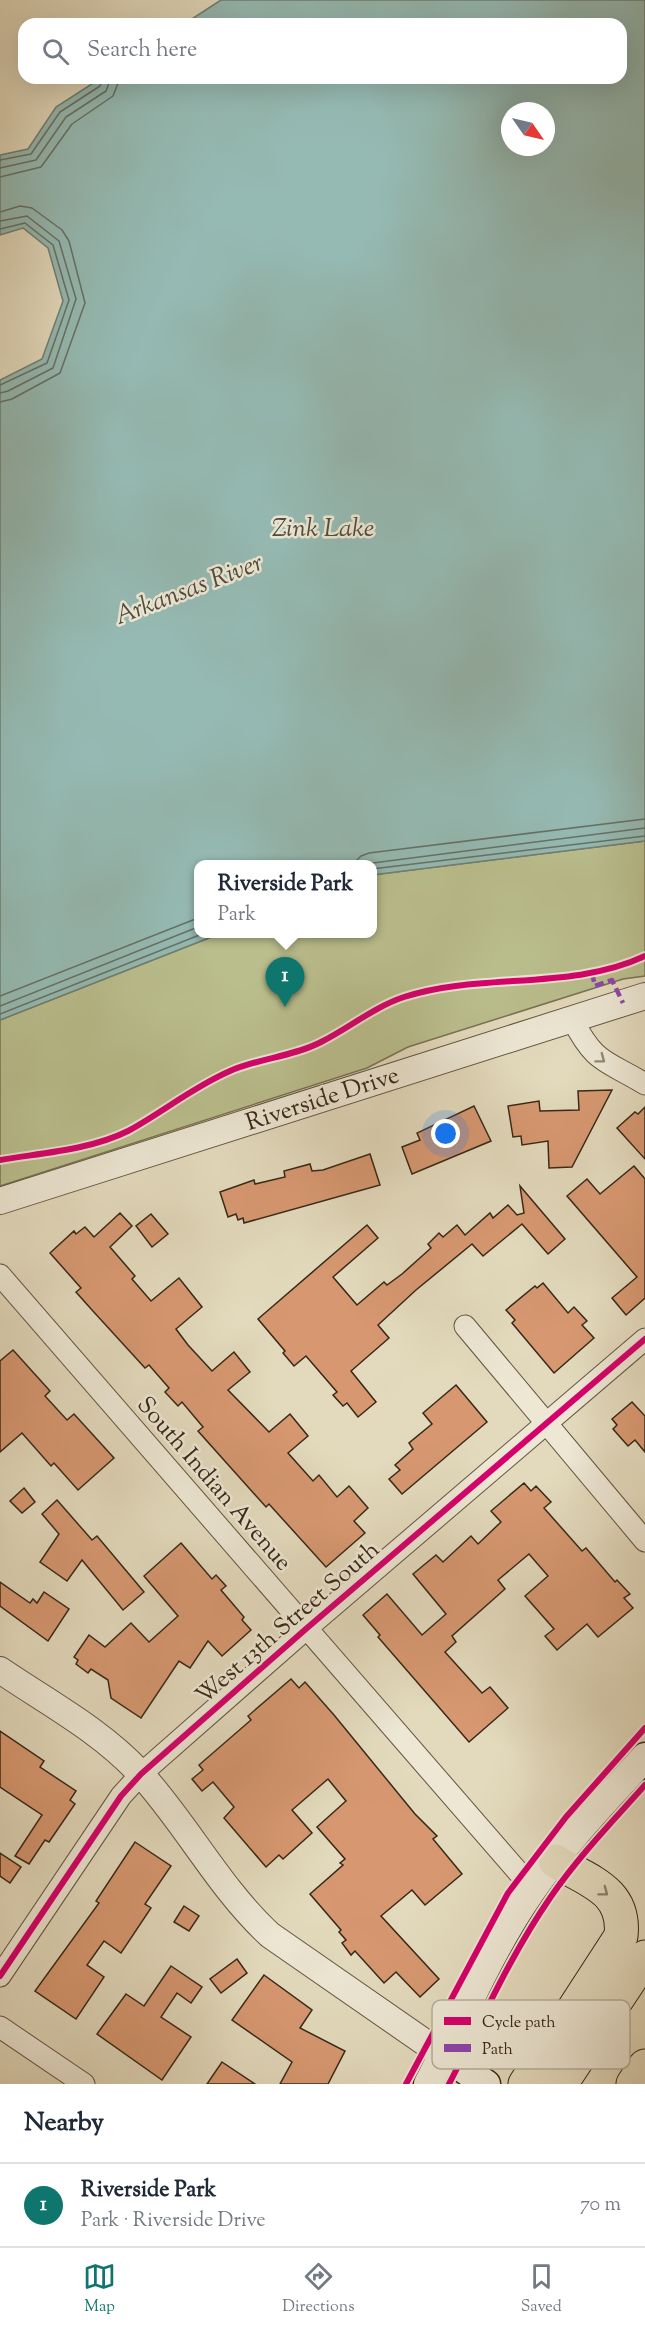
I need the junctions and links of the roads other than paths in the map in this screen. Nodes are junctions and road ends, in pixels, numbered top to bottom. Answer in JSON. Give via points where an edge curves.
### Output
{"nodes":[{"id":1,"x":645,"y":996,"type":"edge"},
{"id":2,"x":572,"y":1019,"type":"junction"},
{"id":3,"x":645,"y":1084,"type":"edge"},
{"id":4,"x":0,"y":1201,"type":"edge"},
{"id":5,"x":0,"y":1275,"type":"edge"},
{"id":6,"x":465,"y":1326,"type":"dead end"},
{"id":7,"x":645,"y":1339,"type":"edge"},
{"id":8,"x":545,"y":1425,"type":"junction"},
{"id":9,"x":645,"y":1541,"type":"edge"},
{"id":10,"x":307,"y":1628,"type":"junction"},
{"id":11,"x":0,"y":1670,"type":"edge"},
{"id":12,"x":645,"y":1757,"type":"edge"},
{"id":13,"x":141,"y":1774,"type":"junction"},
{"id":14,"x":555,"y":1861,"type":"junction"},
{"id":15,"x":533,"y":1889,"type":"junction"},
{"id":16,"x":645,"y":1958,"type":"edge"},
{"id":17,"x":0,"y":1976,"type":"edge"},
{"id":18,"x":470,"y":2000,"type":"edge"},
{"id":19,"x":591,"y":2000,"type":"edge"},
{"id":20,"x":612,"y":2000,"type":"edge"},
{"id":21,"x":0,"y":2027,"type":"edge"},
{"id":22,"x":432,"y":2047,"type":"edge"},
{"id":23,"x":645,"y":2066,"type":"edge"},
{"id":24,"x":436,"y":2069,"type":"edge"},
{"id":25,"x":464,"y":2069,"type":"edge"},
{"id":26,"x":559,"y":2069,"type":"edge"},
{"id":27,"x":84,"y":2084,"type":"edge"},
{"id":28,"x":428,"y":2084,"type":"edge"},
{"id":29,"x":486,"y":2084,"type":"edge"},
{"id":30,"x":525,"y":2084,"type":"edge"},
{"id":31,"x":633,"y":2084,"type":"edge"}],
"edges":[{"from":1,"to":2,"type":"street","name":"Riverside Drive"},
{"from":2,"to":3,"type":"street","one_way":true,"via":[[597,1058]]},
{"from":2,"to":4,"type":"street","name":"Riverside Drive"},
{"from":5,"to":10,"type":"street","name":"South Indian Avenue"},
{"from":6,"to":8,"type":"street"},
{"from":7,"to":8,"type":"street","name":"West 13th Street South"},
{"from":8,"to":9,"type":"street"},
{"from":8,"to":10,"type":"street","name":"West 13th Street South"},
{"from":10,"to":13,"type":"street","name":"West 13th Street South"},
{"from":10,"to":15,"type":"street","name":"South Indian Avenue"},
{"from":11,"to":13,"type":"street","via":[[112,1745]]},
{"from":12,"to":14,"type":"main road"},
{"from":13,"to":17,"type":"street","name":"West 13th Street South","via":[[121,1796]]},
{"from":13,"to":22,"type":"street","via":[[270,1935]]},
{"from":14,"to":15,"type":"main road"},
{"from":14,"to":19,"type":"highway","one_way":true,"via":[[608,1893],[617,1904],[622,1927]]},
{"from":15,"to":18,"type":"main road"},
{"from":16,"to":20,"type":"highway"},
{"from":21,"to":27,"type":"street"},
{"from":23,"to":31,"type":"highway"},
{"from":24,"to":28,"type":"main road"},
{"from":25,"to":29,"type":"main road"},
{"from":26,"to":30,"type":"highway"}]}
